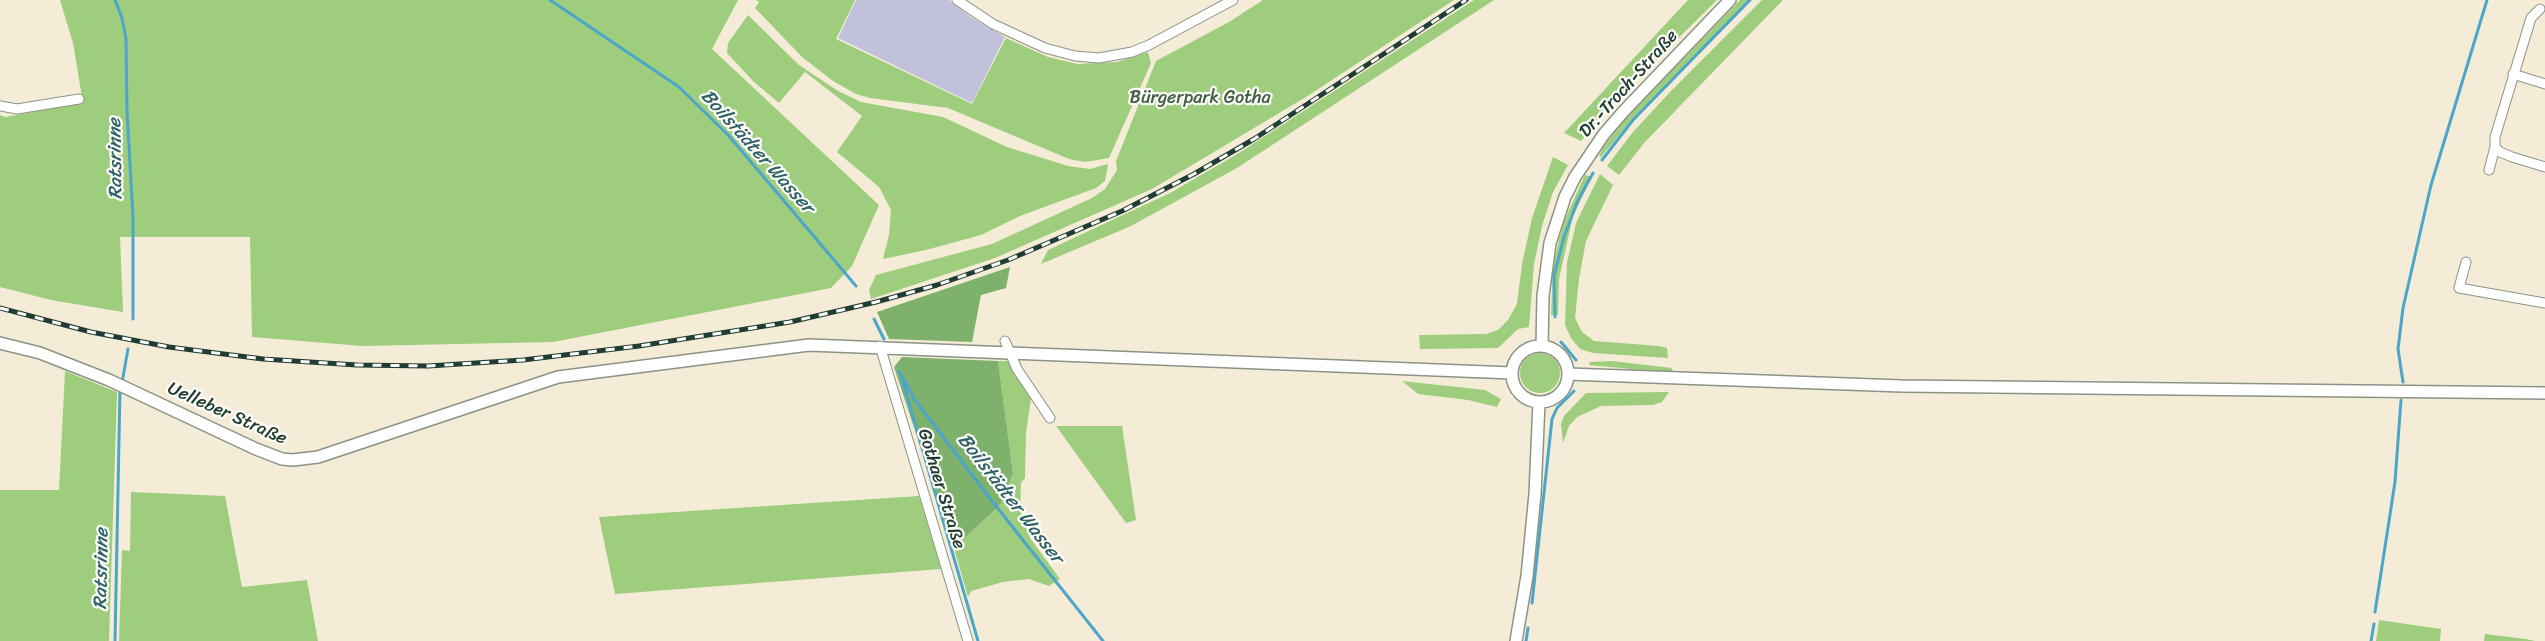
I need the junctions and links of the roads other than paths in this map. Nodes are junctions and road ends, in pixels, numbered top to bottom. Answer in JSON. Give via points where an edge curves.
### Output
{"nodes":[{"id":1,"x":957,"y":0,"type":"edge"},
{"id":2,"x":1233,"y":0,"type":"edge"},
{"id":3,"x":1730,"y":0,"type":"edge"},
{"id":4,"x":2540,"y":10,"type":"dead end"},
{"id":5,"x":2513,"y":74,"type":"junction"},
{"id":6,"x":2545,"y":84,"type":"edge"},
{"id":7,"x":79,"y":98,"type":"dead end"},
{"id":8,"x":0,"y":106,"type":"edge"},
{"id":9,"x":2495,"y":147,"type":"junction"},
{"id":10,"x":2545,"y":167,"type":"edge"},
{"id":11,"x":2488,"y":170,"type":"dead end"},
{"id":12,"x":2466,"y":262,"type":"dead end"},
{"id":13,"x":2545,"y":303,"type":"edge"},
{"id":14,"x":1005,"y":341,"type":"dead end"},
{"id":15,"x":0,"y":343,"type":"edge"},
{"id":16,"x":880,"y":346,"type":"junction"},
{"id":17,"x":1542,"y":346,"type":"junction"},
{"id":18,"x":1010,"y":352,"type":"junction"},
{"id":19,"x":1512,"y":373,"type":"junction"},
{"id":20,"x":1568,"y":374,"type":"junction"},
{"id":21,"x":2545,"y":393,"type":"edge"},
{"id":22,"x":1539,"y":402,"type":"junction"},
{"id":23,"x":1050,"y":418,"type":"dead end"},
{"id":24,"x":968,"y":641,"type":"edge"},
{"id":25,"x":1516,"y":641,"type":"edge"}],
"edges":[{"from":1,"to":2,"type":"street","via":[[986,20],[1028,41],[1064,54],[1093,58],[1114,56],[1149,45]]},
{"from":3,"to":17,"type":"street","name":"Dr.-Troch-Straße","via":[[1622,112],[1575,177],[1556,222],[1549,251],[1542,296]]},
{"from":4,"to":5,"type":"street","via":[[2531,18]]},
{"from":5,"to":6,"type":"street"},
{"from":5,"to":9,"type":"street"},
{"from":7,"to":8,"type":"street","via":[[17,110]]},
{"from":9,"to":10,"type":"street","via":[[2512,157]]},
{"from":9,"to":11,"type":"street"},
{"from":12,"to":13,"type":"street","via":[[2459,288]]},
{"from":14,"to":18,"type":"street"},
{"from":15,"to":16,"type":"street","name":"Uelleber Straße","via":[[40,353],[125,387],[256,449],[293,460],[318,457],[558,377],[809,345]]},
{"from":16,"to":18,"type":"street","name":"Uelleber Straße"},
{"from":16,"to":24,"type":"street","name":"Gothaer Straße"},
{"from":17,"to":19,"type":"street","via":[[1531,347],[1521,353]]},
{"from":17,"to":20,"type":"street","via":[[1561,355]]},
{"from":18,"to":19,"type":"street","name":"Uelleber Straße"},
{"from":18,"to":23,"type":"street","via":[[1017,370]]},
{"from":19,"to":22,"type":"street","via":[[1520,393]]},
{"from":20,"to":21,"type":"street","via":[[1902,386]]},
{"from":20,"to":22,"type":"street","via":[[1560,394]]},
{"from":22,"to":25,"type":"street","via":[[1535,494],[1527,576]]}]}
